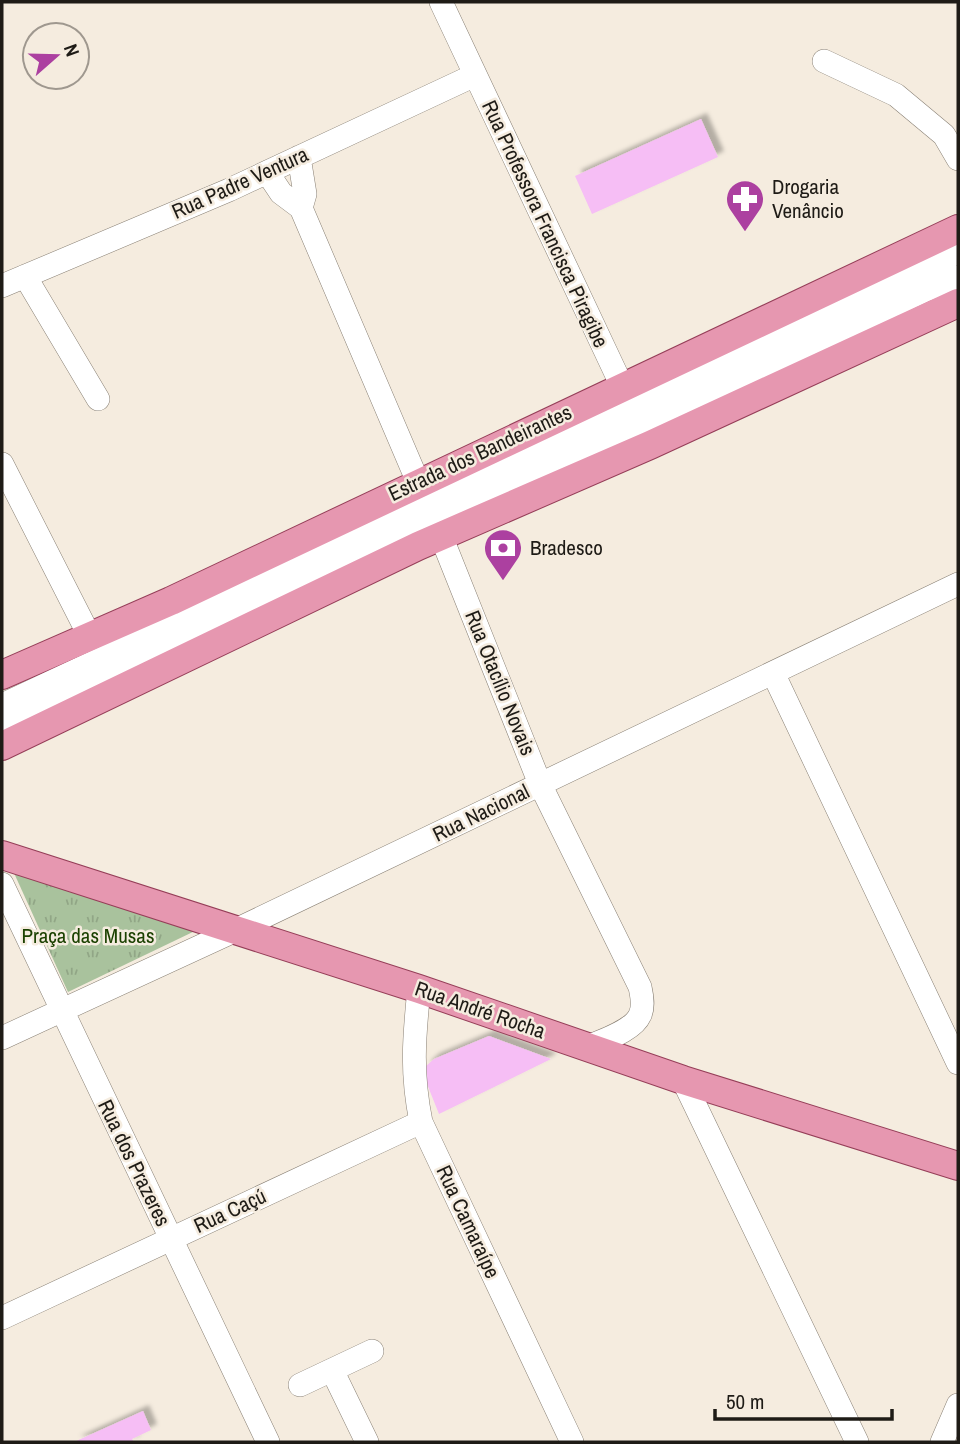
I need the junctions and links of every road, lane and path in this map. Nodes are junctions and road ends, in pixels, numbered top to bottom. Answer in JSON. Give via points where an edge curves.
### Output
{"nodes":[{"id":1,"x":441,"y":2,"type":"edge"},
{"id":2,"x":824,"y":61,"type":"dead end"},
{"id":3,"x":475,"y":75,"type":"junction"},
{"id":4,"x":299,"y":158,"type":"junction"},
{"id":5,"x":958,"y":159,"type":"edge"},
{"id":6,"x":267,"y":172,"type":"junction"},
{"id":7,"x":301,"y":208,"type":"junction"},
{"id":8,"x":958,"y":229,"type":"edge"},
{"id":9,"x":958,"y":252,"type":"edge"},
{"id":10,"x":25,"y":276,"type":"junction"},
{"id":11,"x":958,"y":276,"type":"edge"},
{"id":12,"x":2,"y":286,"type":"edge"},
{"id":13,"x":958,"y":303,"type":"edge"},
{"id":14,"x":98,"y":399,"type":"dead end"},
{"id":15,"x":637,"y":417,"type":"junction"},
{"id":16,"x":2,"y":464,"type":"edge"},
{"id":17,"x":10,"y":499,"type":"edge"},
{"id":18,"x":431,"y":512,"type":"junction"},
{"id":19,"x":958,"y":584,"type":"edge"},
{"id":20,"x":90,"y":637,"type":"junction"},
{"id":21,"x":773,"y":673,"type":"junction"},
{"id":22,"x":2,"y":675,"type":"edge"},
{"id":23,"x":2,"y":705,"type":"edge"},
{"id":24,"x":2,"y":724,"type":"edge"},
{"id":25,"x":2,"y":746,"type":"edge"},
{"id":26,"x":540,"y":784,"type":"junction"},
{"id":27,"x":2,"y":855,"type":"edge"},
{"id":28,"x":2,"y":884,"type":"edge"},
{"id":29,"x":236,"y":930,"type":"junction"},
{"id":30,"x":419,"y":989,"type":"junction"},
{"id":31,"x":61,"y":1010,"type":"junction"},
{"id":32,"x":2,"y":1038,"type":"edge"},
{"id":33,"x":588,"y":1047,"type":"junction"},
{"id":34,"x":958,"y":1063,"type":"edge"},
{"id":35,"x":683,"y":1080,"type":"junction"},
{"id":36,"x":421,"y":1122,"type":"junction"},
{"id":37,"x":958,"y":1166,"type":"edge"},
{"id":38,"x":170,"y":1239,"type":"junction"},
{"id":39,"x":2,"y":1318,"type":"edge"},
{"id":40,"x":372,"y":1351,"type":"dead end"},
{"id":41,"x":332,"y":1370,"type":"junction"},
{"id":42,"x":300,"y":1385,"type":"dead end"},
{"id":43,"x":958,"y":1405,"type":"edge"},
{"id":44,"x":268,"y":1442,"type":"edge"},
{"id":45,"x":367,"y":1442,"type":"edge"},
{"id":46,"x":572,"y":1442,"type":"edge"},
{"id":47,"x":857,"y":1442,"type":"edge"},
{"id":48,"x":942,"y":1442,"type":"edge"}],
"edges":[{"from":1,"to":3,"type":"street","name":"Rua Professora Francisca Piragibe"},
{"from":2,"to":5,"type":"street","via":[[897,95],[944,135]]},
{"from":3,"to":4,"type":"street","name":"Rua Padre Ventura"},
{"from":3,"to":15,"type":"street","name":"Rua Professora Francisca Piragibe"},
{"from":4,"to":6,"type":"street","name":"Rua Padre Ventura"},
{"from":4,"to":7,"type":"street","via":[[305,194]]},
{"from":6,"to":7,"type":"street","via":[[281,193]]},
{"from":6,"to":10,"type":"street","name":"Rua Padre Ventura"},
{"from":7,"to":18,"type":"street","name":"Rua Otacílio Novais"},
{"from":8,"to":15,"type":"main road","name":"Estrada dos Bandeirantes"},
{"from":9,"to":15,"type":"street"},
{"from":10,"to":12,"type":"street","name":"Rua Padre Ventura"},
{"from":10,"to":14,"type":"street"},
{"from":11,"to":15,"type":"street"},
{"from":13,"to":15,"type":"main road","name":"Estrada dos Bandeirantes"},
{"from":15,"to":18,"type":"main road","name":"Estrada dos Bandeirantes"},
{"from":15,"to":18,"type":"main road","name":"Estrada dos Bandeirantes"},
{"from":16,"to":17,"type":"street"},
{"from":17,"to":20,"type":"street"},
{"from":18,"to":20,"type":"main road","name":"Estrada dos Bandeirantes"},
{"from":18,"to":23,"type":"street"},
{"from":18,"to":24,"type":"street"},
{"from":18,"to":25,"type":"main road","name":"Estrada dos Bandeirantes"},
{"from":18,"to":26,"type":"street","name":"Rua Otacílio Novais"},
{"from":19,"to":21,"type":"street","name":"Rua Nacional"},
{"from":20,"to":22,"type":"main road","name":"Estrada dos Bandeirantes"},
{"from":21,"to":26,"type":"street","name":"Rua Nacional"},
{"from":21,"to":34,"type":"street"},
{"from":26,"to":29,"type":"street","name":"Rua Nacional"},
{"from":26,"to":33,"type":"street","name":"Rua Otacílio Novais","via":[[640,987],[640,1016]]},
{"from":27,"to":29,"type":"main road","name":"Rua André Rocha"},
{"from":28,"to":31,"type":"street","name":"Rua dos Prazeres"},
{"from":29,"to":30,"type":"main road","name":"Rua André Rocha"},
{"from":29,"to":31,"type":"street","name":"Rua Nacional"},
{"from":30,"to":33,"type":"main road","name":"Rua André Rocha"},
{"from":30,"to":36,"type":"street","name":"Rua Camaraípe","via":[[412,1059]]},
{"from":31,"to":32,"type":"street","name":"Rua Nacional"},
{"from":31,"to":38,"type":"street","name":"Rua dos Prazeres"},
{"from":33,"to":35,"type":"main road","name":"Rua André Rocha"},
{"from":35,"to":37,"type":"main road","name":"Rua André Rocha"},
{"from":35,"to":47,"type":"street"},
{"from":36,"to":38,"type":"street","name":"Rua Caçú"},
{"from":36,"to":46,"type":"street","name":"Rua Camaraípe"},
{"from":38,"to":39,"type":"street","name":"Rua Caçú"},
{"from":38,"to":44,"type":"street","name":"Rua dos Prazeres"},
{"from":40,"to":41,"type":"street"},
{"from":41,"to":42,"type":"street"},
{"from":41,"to":45,"type":"street"},
{"from":43,"to":48,"type":"street"}]}
